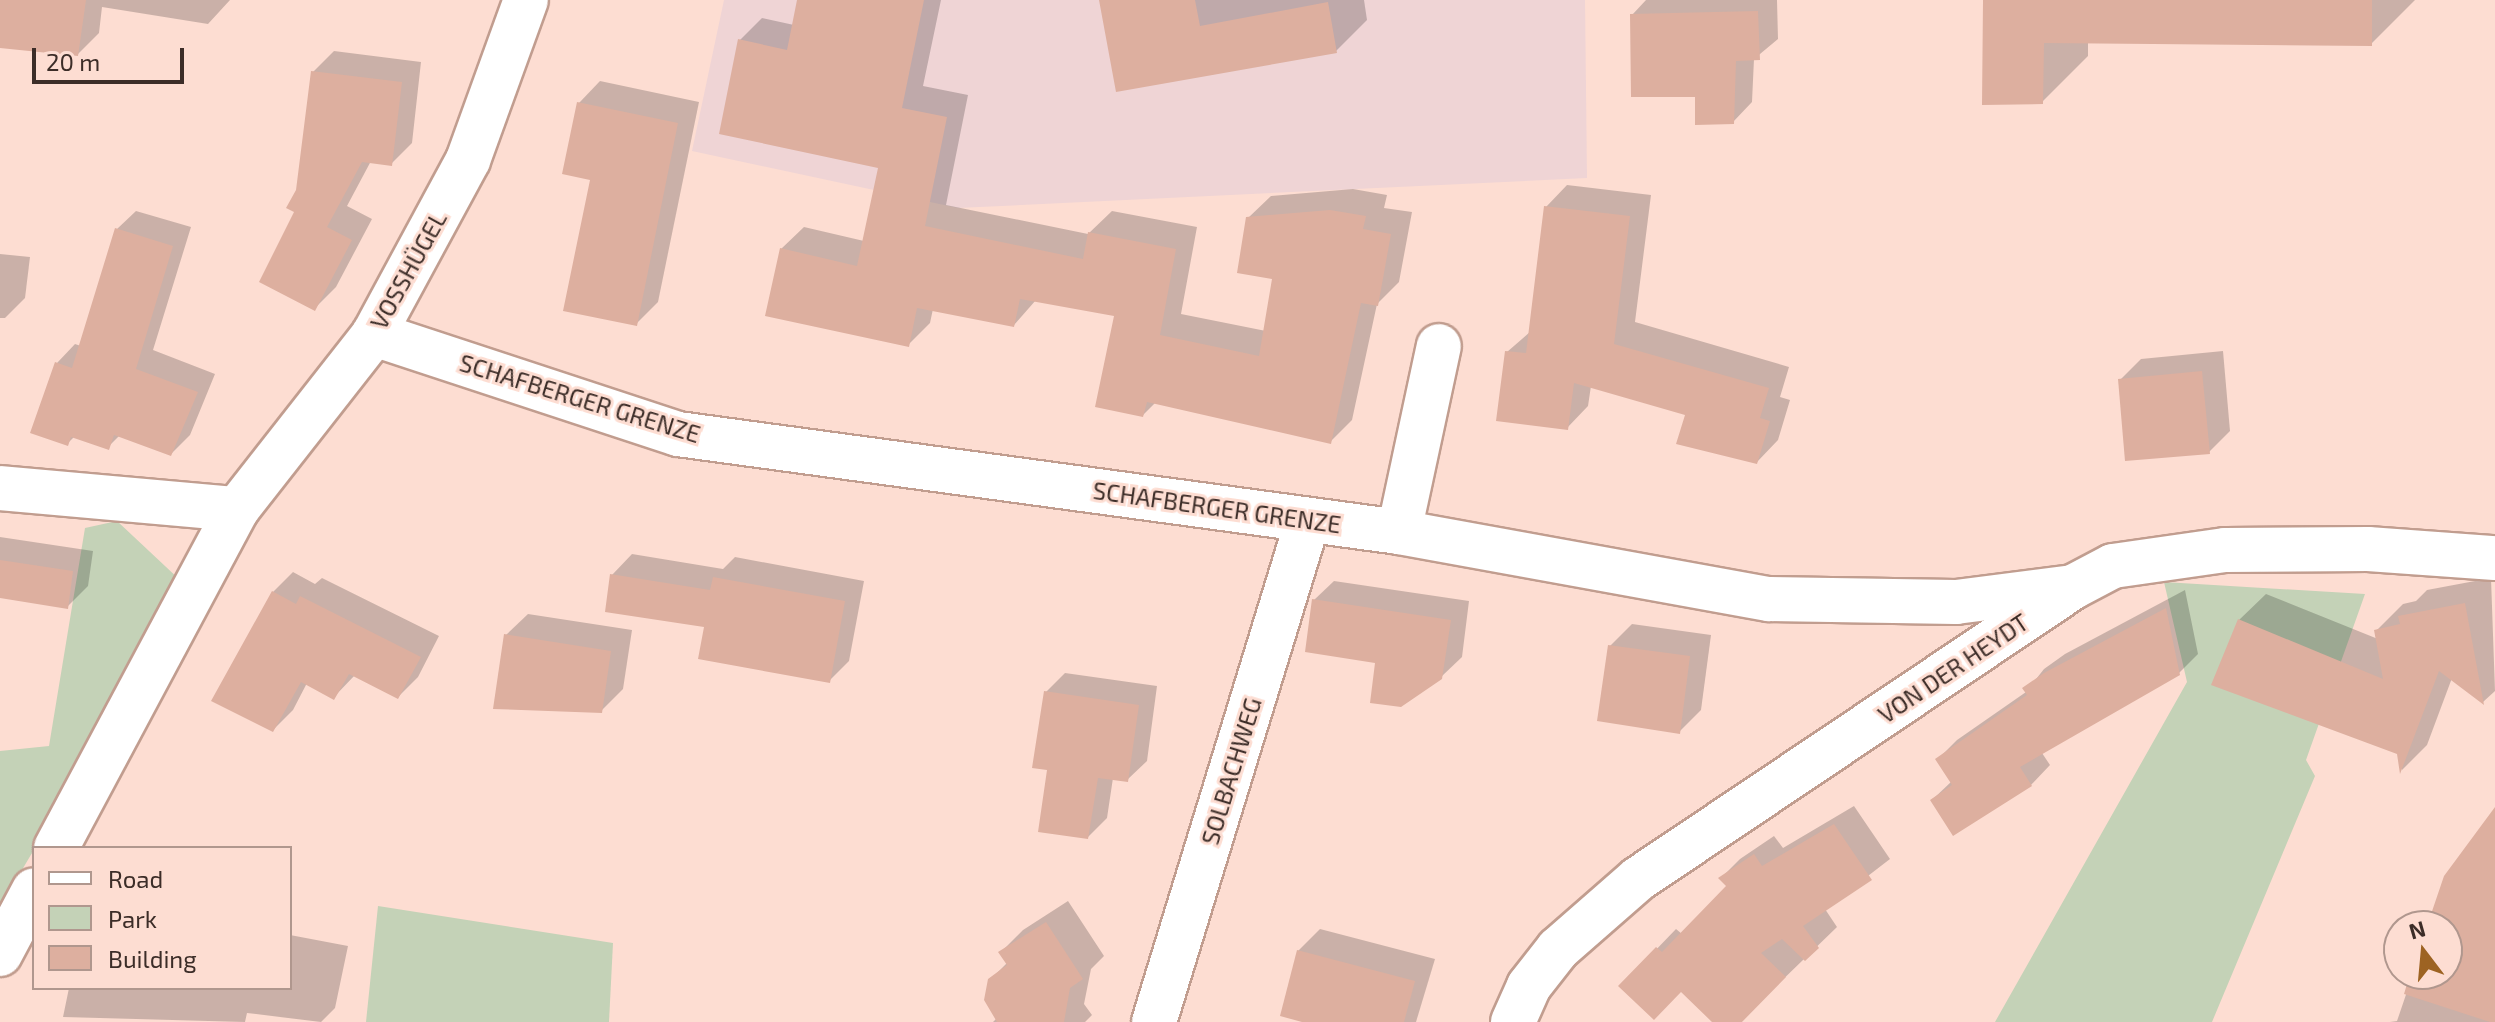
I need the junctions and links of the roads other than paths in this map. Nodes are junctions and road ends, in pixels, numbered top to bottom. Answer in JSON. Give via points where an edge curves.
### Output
{"nodes":[{"id":1,"x":526,"y":0,"type":"edge"},
{"id":2,"x":374,"y":334,"type":"junction"},
{"id":3,"x":1439,"y":346,"type":"dead end"},
{"id":4,"x":0,"y":488,"type":"edge"},
{"id":5,"x":237,"y":509,"type":"junction"},
{"id":6,"x":1308,"y":520,"type":"junction"},
{"id":7,"x":1399,"y":532,"type":"junction"},
{"id":8,"x":2495,"y":558,"type":"edge"},
{"id":9,"x":2073,"y":587,"type":"junction"},
{"id":10,"x":57,"y":846,"type":"edge"},
{"id":11,"x":32,"y":894,"type":"edge"},
{"id":12,"x":0,"y":954,"type":"edge"},
{"id":13,"x":1154,"y":1022,"type":"edge"},
{"id":14,"x":1513,"y":1022,"type":"edge"}],
"edges":[{"from":1,"to":2,"type":"street","name":"VOSSHÜGEL","via":[[468,160]]},
{"from":2,"to":5,"type":"street","name":"VOSSHÜGEL"},
{"from":2,"to":6,"type":"street","name":"SCHAFBERGER GRENZE","via":[[678,434]]},
{"from":3,"to":7,"type":"street"},
{"from":4,"to":5,"type":"street"},
{"from":5,"to":10,"type":"street","name":"VOSSHÜGEL"},
{"from":6,"to":7,"type":"street","name":"SCHAFBERGER GRENZE"},
{"from":6,"to":13,"type":"street","name":"SOLBACHWEG"},
{"from":7,"to":9,"type":"street","name":"SCHAFBERGER GRENZE","via":[[1769,599],[1956,602]]},
{"from":8,"to":9,"type":"street","name":"VON DER HEYDT","via":[[2368,549],[2225,550],[2113,566]]},
{"from":9,"to":14,"type":"street","name":"VON DER HEYDT","via":[[1638,879],[1558,949],[1529,986]]},
{"from":11,"to":12,"type":"street"}]}
